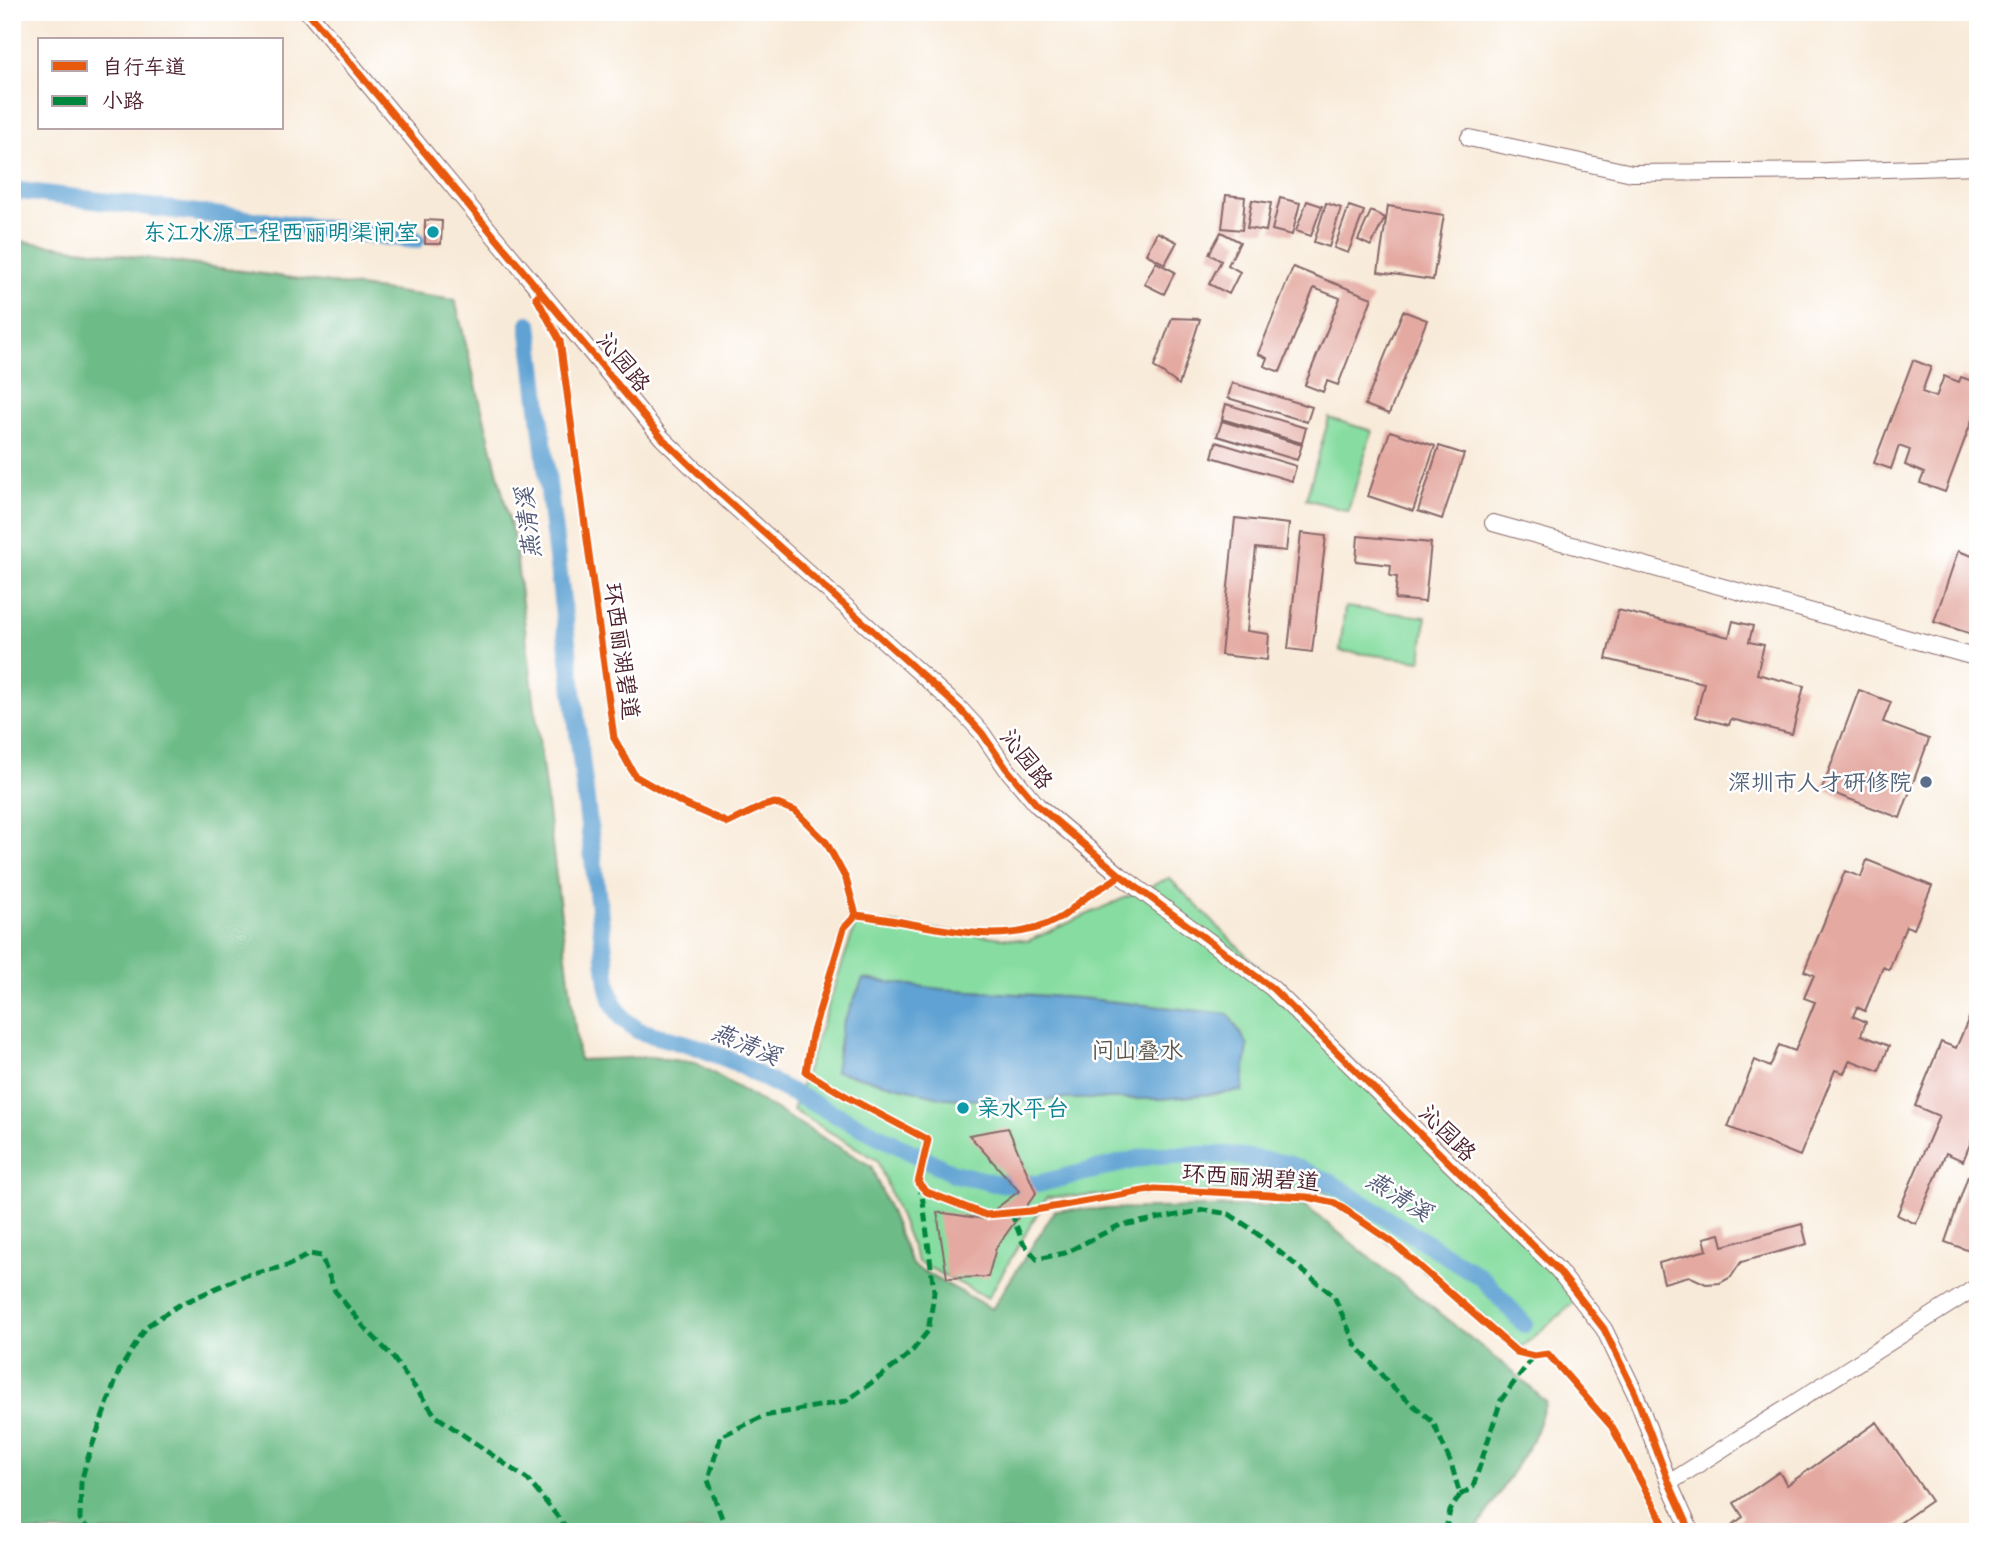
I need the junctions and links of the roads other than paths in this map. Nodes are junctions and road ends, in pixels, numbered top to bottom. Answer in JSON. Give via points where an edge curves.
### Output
{"nodes":[{"id":1,"x":308,"y":12,"type":"edge"},
{"id":2,"x":1469,"y":138,"type":"dead end"},
{"id":3,"x":1978,"y":166,"type":"edge"},
{"id":4,"x":1493,"y":523,"type":"dead end"},
{"id":5,"x":1978,"y":658,"type":"edge"},
{"id":6,"x":1978,"y":1286,"type":"edge"},
{"id":7,"x":1669,"y":1483,"type":"junction"},
{"id":8,"x":1691,"y":1532,"type":"edge"}],
"edges":[{"from":1,"to":7,"type":"street","name":"沁园路","via":[[662,438],[960,709],[1037,805],[1120,875],[1272,988],[1558,1270],[1604,1329],[1635,1393]]},
{"from":2,"to":3,"type":"street","via":[[1632,173]]},
{"from":4,"to":5,"type":"street"},
{"from":6,"to":7,"type":"street"},
{"from":7,"to":8,"type":"street","name":"沁园路"}]}
